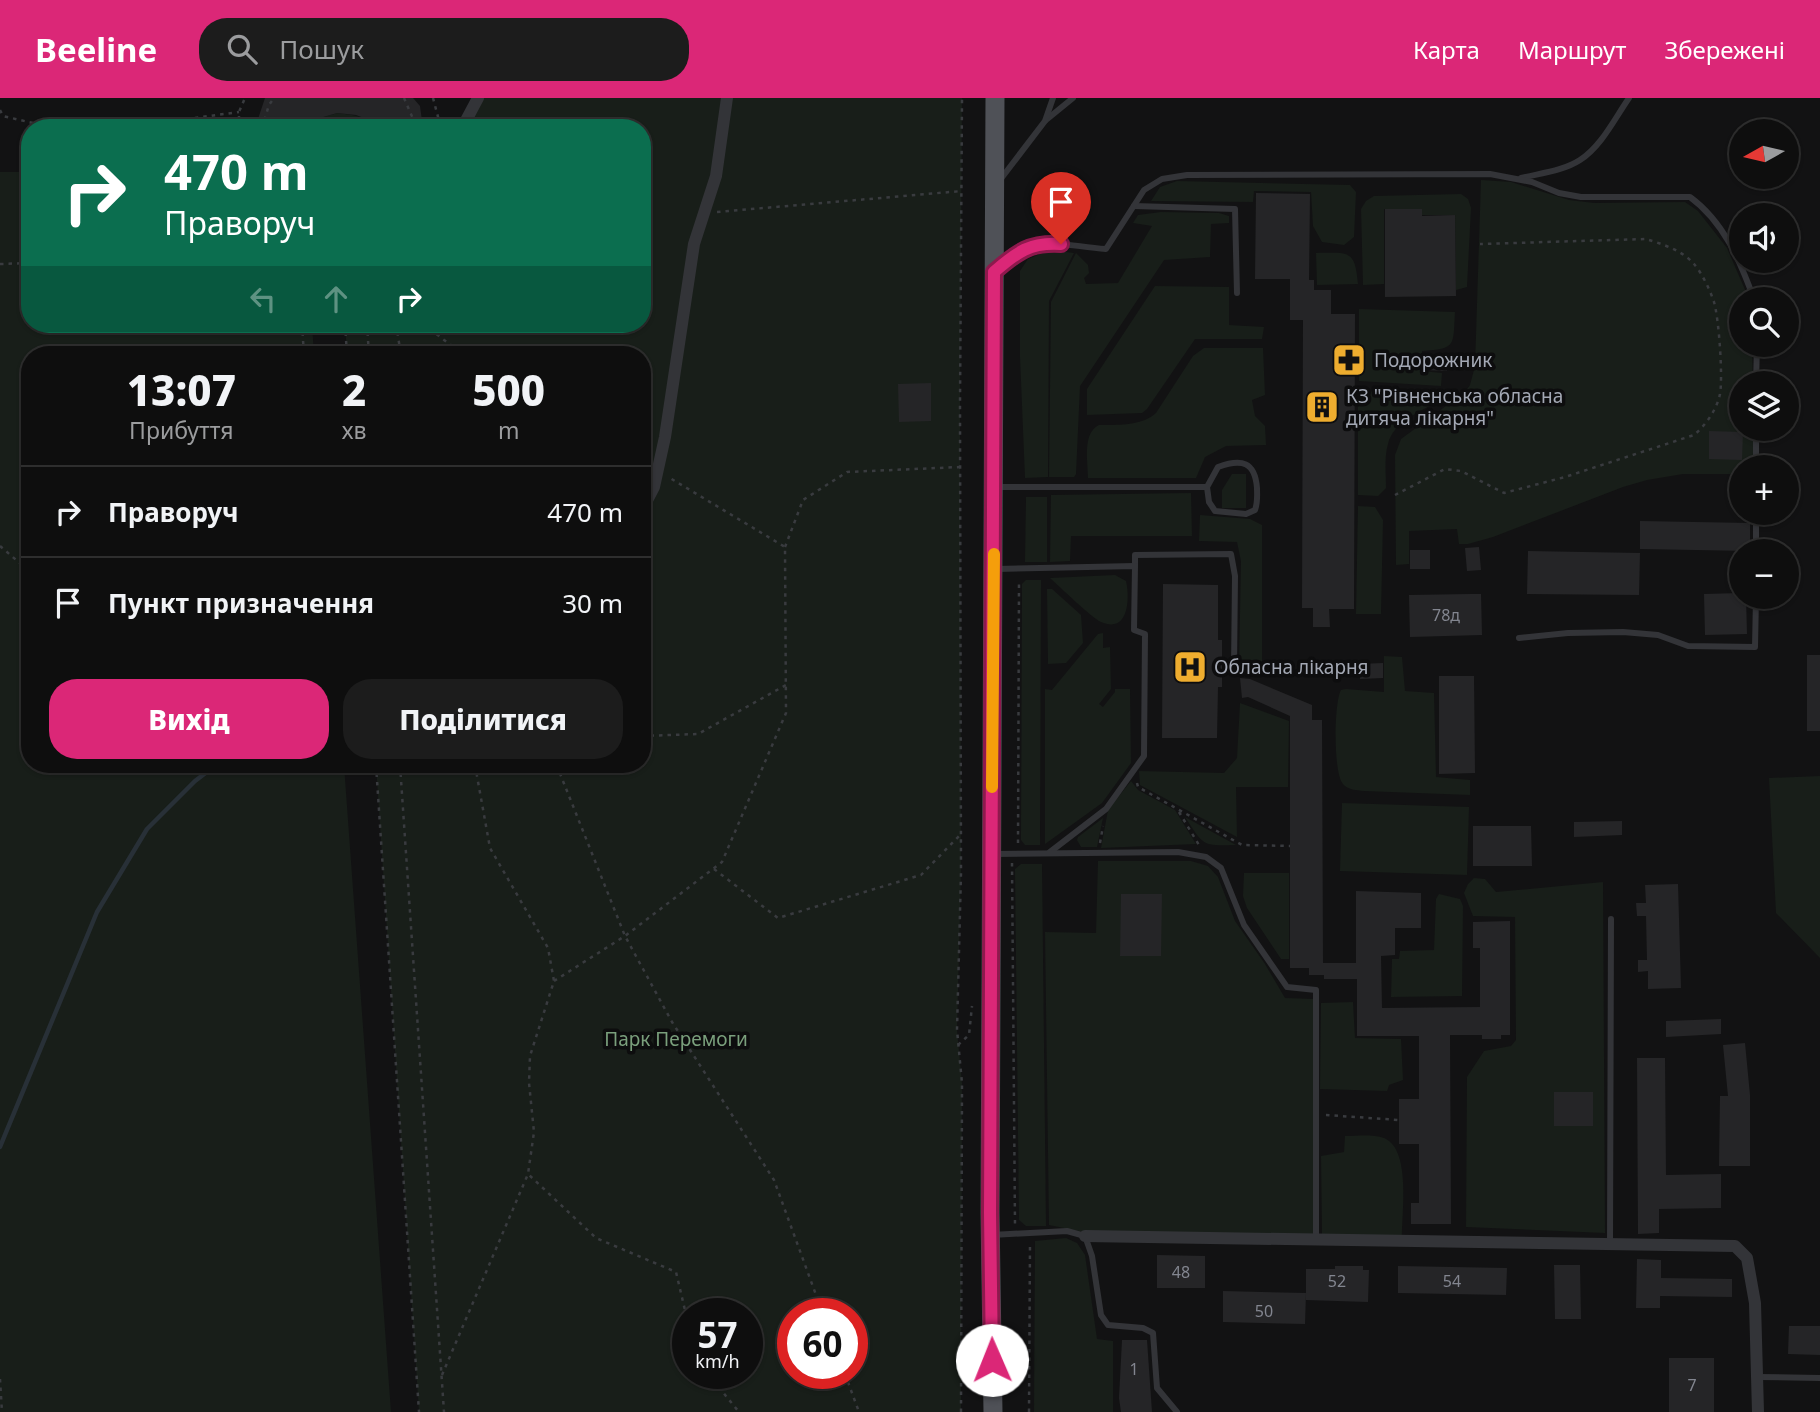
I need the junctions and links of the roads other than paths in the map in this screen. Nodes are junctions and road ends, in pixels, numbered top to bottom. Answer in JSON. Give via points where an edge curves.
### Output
{"nodes":[{"id":1,"x":478,"y":98,"type":"edge"},
{"id":2,"x":727,"y":98,"type":"edge"},
{"id":3,"x":995,"y":98,"type":"edge"},
{"id":4,"x":1052,"y":98,"type":"edge"},
{"id":5,"x":1073,"y":98,"type":"edge"},
{"id":6,"x":1629,"y":98,"type":"edge"},
{"id":7,"x":467,"y":119,"type":"edge"},
{"id":8,"x":1045,"y":121,"type":"junction"},
{"id":9,"x":1519,"y":179,"type":"junction"},
{"id":10,"x":995,"y":187,"type":"junction"},
{"id":11,"x":1134,"y":206,"type":"junction"},
{"id":12,"x":994,"y":272,"type":"junction"},
{"id":13,"x":1750,"y":287,"type":"edge"},
{"id":14,"x":1237,"y":293,"type":"dead end"},
{"id":15,"x":995,"y":487,"type":"junction"},
{"id":16,"x":1207,"y":487,"type":"junction"},
{"id":17,"x":651,"y":493,"type":"edge"},
{"id":18,"x":1135,"y":566,"type":"junction"},
{"id":19,"x":994,"y":569,"type":"junction"},
{"id":20,"x":1756,"y":609,"type":"edge"},
{"id":21,"x":1519,"y":638,"type":"dead end"},
{"id":22,"x":1234,"y":669,"type":"dead end"},
{"id":23,"x":1049,"y":853,"type":"junction"},
{"id":24,"x":1062,"y":853,"type":"junction"},
{"id":25,"x":992,"y":854,"type":"junction"},
{"id":26,"x":1063,"y":862,"type":"dead end"},
{"id":27,"x":1611,"y":919,"type":"dead end"},
{"id":28,"x":990,"y":1235,"type":"junction"},
{"id":29,"x":1085,"y":1236,"type":"junction"},
{"id":30,"x":1316,"y":1240,"type":"junction"},
{"id":31,"x":1610,"y":1244,"type":"junction"},
{"id":32,"x":1758,"y":1377,"type":"junction"},
{"id":33,"x":1820,"y":1378,"type":"edge"},
{"id":34,"x":993,"y":1412,"type":"edge"},
{"id":35,"x":1178,"y":1412,"type":"edge"},
{"id":36,"x":1758,"y":1412,"type":"edge"}],
"edges":[{"from":1,"to":7,"type":"street"},
{"from":2,"to":17,"type":"street","via":[[716,176],[694,244]]},
{"from":3,"to":10,"type":"main road"},
{"from":4,"to":8,"type":"lane"},
{"from":5,"to":8,"type":"lane"},
{"from":6,"to":9,"type":"lane","via":[[1581,159]]},
{"from":8,"to":10,"type":"lane"},
{"from":9,"to":11,"type":"lane","via":[[1490,174],[1188,175],[1162,179],[1144,190]]},
{"from":9,"to":13,"type":"lane","via":[[1581,197],[1690,197],[1727,237]]},
{"from":10,"to":12,"type":"main road"},
{"from":11,"to":12,"type":"lane","via":[[1106,249],[1040,244],[1017,252]]},
{"from":11,"to":14,"type":"lane","via":[[1236,209]]},
{"from":12,"to":15,"type":"main road"},
{"from":15,"to":16,"type":"lane"},
{"from":15,"to":19,"type":"main road"},
{"from":16,"to":16,"type":"lane","via":[[1218,467],[1251,466],[1256,475],[1255,510],[1246,514],[1215,511]]},
{"from":18,"to":19,"type":"lane"},
{"from":18,"to":22,"type":"lane","via":[[1135,555],[1231,554]]},
{"from":18,"to":23,"type":"lane","via":[[1134,630],[1145,634],[1144,756],[1106,809]]},
{"from":19,"to":25,"type":"main road"},
{"from":20,"to":21,"type":"lane","via":[[1755,647],[1688,646],[1658,635],[1623,632]]},
{"from":23,"to":24,"type":"lane"},
{"from":23,"to":25,"type":"lane"},
{"from":24,"to":26,"type":"lane"},
{"from":24,"to":30,"type":"lane","via":[[1178,852],[1206,857],[1221,868],[1244,925],[1287,986],[1316,990]]},
{"from":25,"to":28,"type":"main road"},
{"from":27,"to":31,"type":"lane"},
{"from":28,"to":29,"type":"lane","via":[[1067,1231]]},
{"from":28,"to":34,"type":"main road"},
{"from":29,"to":30,"type":"street"},
{"from":29,"to":35,"type":"lane","via":[[1104,1321],[1153,1333],[1157,1388]]},
{"from":30,"to":31,"type":"street"},
{"from":31,"to":32,"type":"street","via":[[1735,1245],[1746,1258],[1755,1303]]},
{"from":32,"to":33,"type":"lane"},
{"from":32,"to":36,"type":"street"}]}
